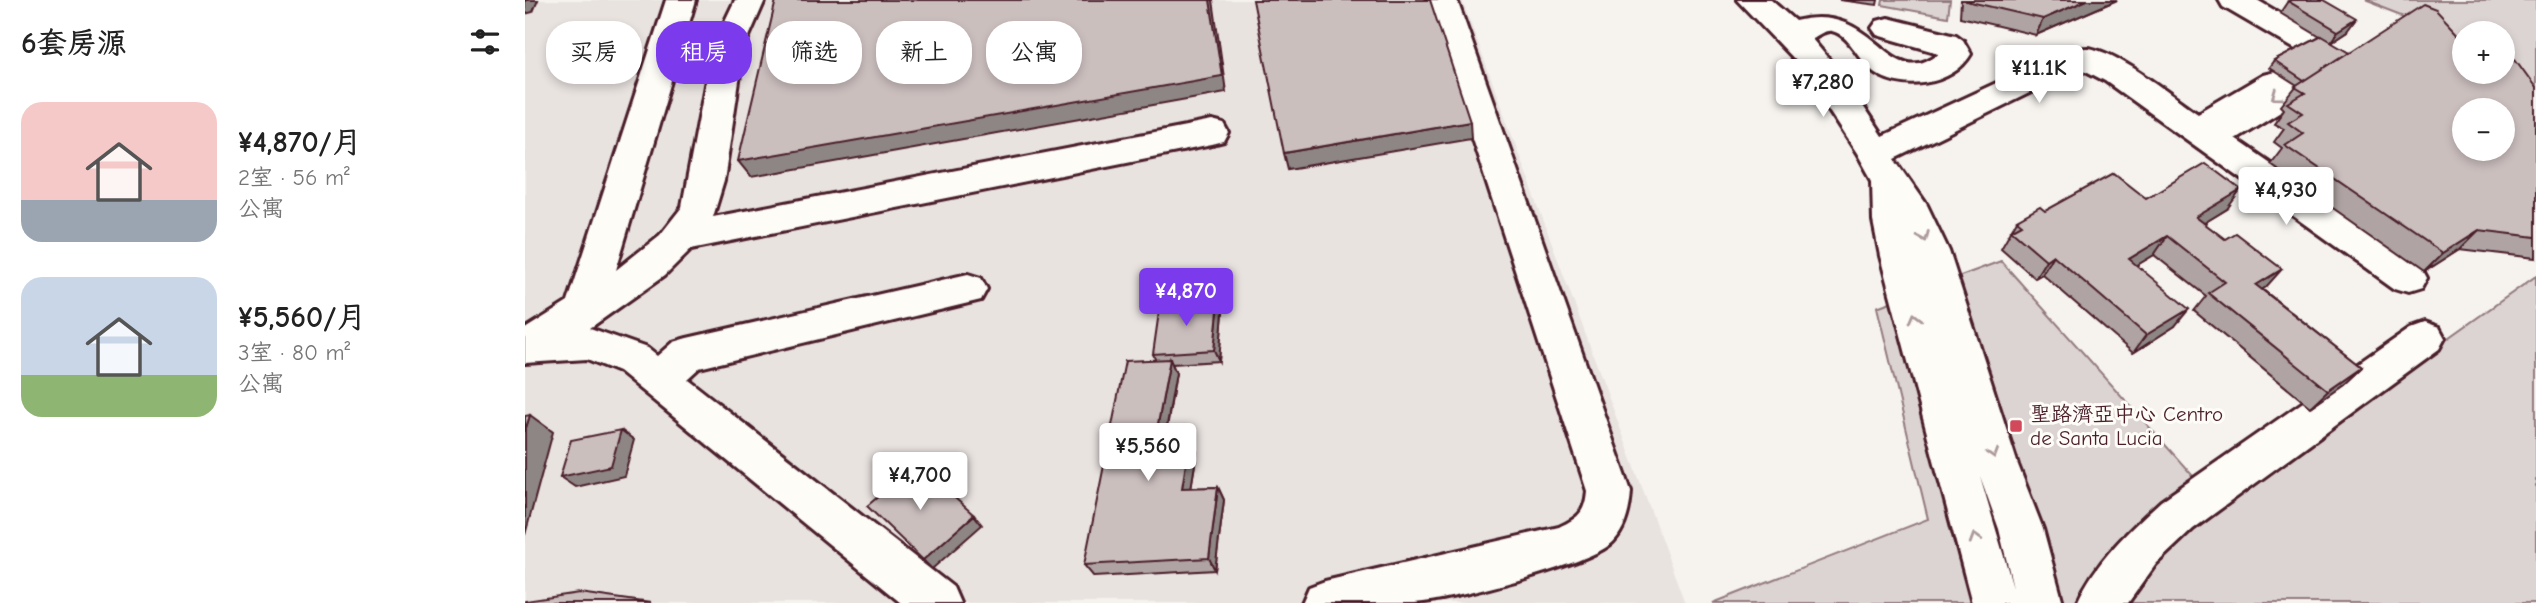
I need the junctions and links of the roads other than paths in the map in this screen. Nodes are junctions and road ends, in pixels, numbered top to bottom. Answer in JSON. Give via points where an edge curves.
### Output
{"nodes":[{"id":1,"x":681,"y":0,"type":"edge"},
{"id":2,"x":751,"y":0,"type":"edge"},
{"id":3,"x":1442,"y":0,"type":"edge"},
{"id":4,"x":1752,"y":0,"type":"edge"},
{"id":5,"x":2234,"y":0,"type":"edge"},
{"id":6,"x":1888,"y":28,"type":"dead end"},
{"id":7,"x":1791,"y":37,"type":"junction"},
{"id":8,"x":2313,"y":46,"type":"edge"},
{"id":9,"x":2222,"y":130,"type":"junction"},
{"id":10,"x":1212,"y":133,"type":"dead end"},
{"id":11,"x":2279,"y":159,"type":"dead end"},
{"id":12,"x":1883,"y":166,"type":"junction"},
{"id":13,"x":682,"y":237,"type":"junction"},
{"id":14,"x":2408,"y":278,"type":"dead end"},
{"id":15,"x":968,"y":289,"type":"dead end"},
{"id":16,"x":585,"y":309,"type":"junction"},
{"id":17,"x":2425,"y":338,"type":"dead end"},
{"id":18,"x":527,"y":346,"type":"edge"},
{"id":19,"x":658,"y":380,"type":"junction"},
{"id":20,"x":937,"y":603,"type":"edge"},
{"id":21,"x":1325,"y":603,"type":"edge"},
{"id":22,"x":1995,"y":603,"type":"edge"},
{"id":23,"x":2040,"y":603,"type":"edge"},
{"id":24,"x":2100,"y":603,"type":"edge"}],
"edges":[{"from":1,"to":16,"type":"street"},
{"from":2,"to":13,"type":"street","via":[[731,37],[700,209]]},
{"from":3,"to":21,"type":"street","via":[[1609,491],[1608,513],[1597,531],[1565,547]]},
{"from":4,"to":7,"type":"street"},
{"from":5,"to":8,"type":"street"},
{"from":6,"to":7,"type":"street","via":[[1945,43],[1955,54],[1952,61],[1920,72],[1888,67],[1857,32],[1832,21]]},
{"from":7,"to":12,"type":"street","via":[[1839,93]]},
{"from":9,"to":11,"type":"street"},
{"from":9,"to":12,"type":"street","via":[[2103,65],[2075,59]]},
{"from":9,"to":14,"type":"street"},
{"from":10,"to":13,"type":"street"},
{"from":22,"to":12,"type":"street","one_way":true,"via":[[1899,256]]},
{"from":12,"to":23,"type":"street","one_way":true,"via":[[1912,211],[1930,251],[2021,529]]},
{"from":13,"to":16,"type":"street"},
{"from":15,"to":19,"type":"street","via":[[687,354]]},
{"from":16,"to":18,"type":"street"},
{"from":17,"to":24,"type":"street","via":[[2177,515],[2140,549]]},
{"from":18,"to":19,"type":"street","via":[[588,343],[633,360]]},
{"from":19,"to":20,"type":"street"}]}
